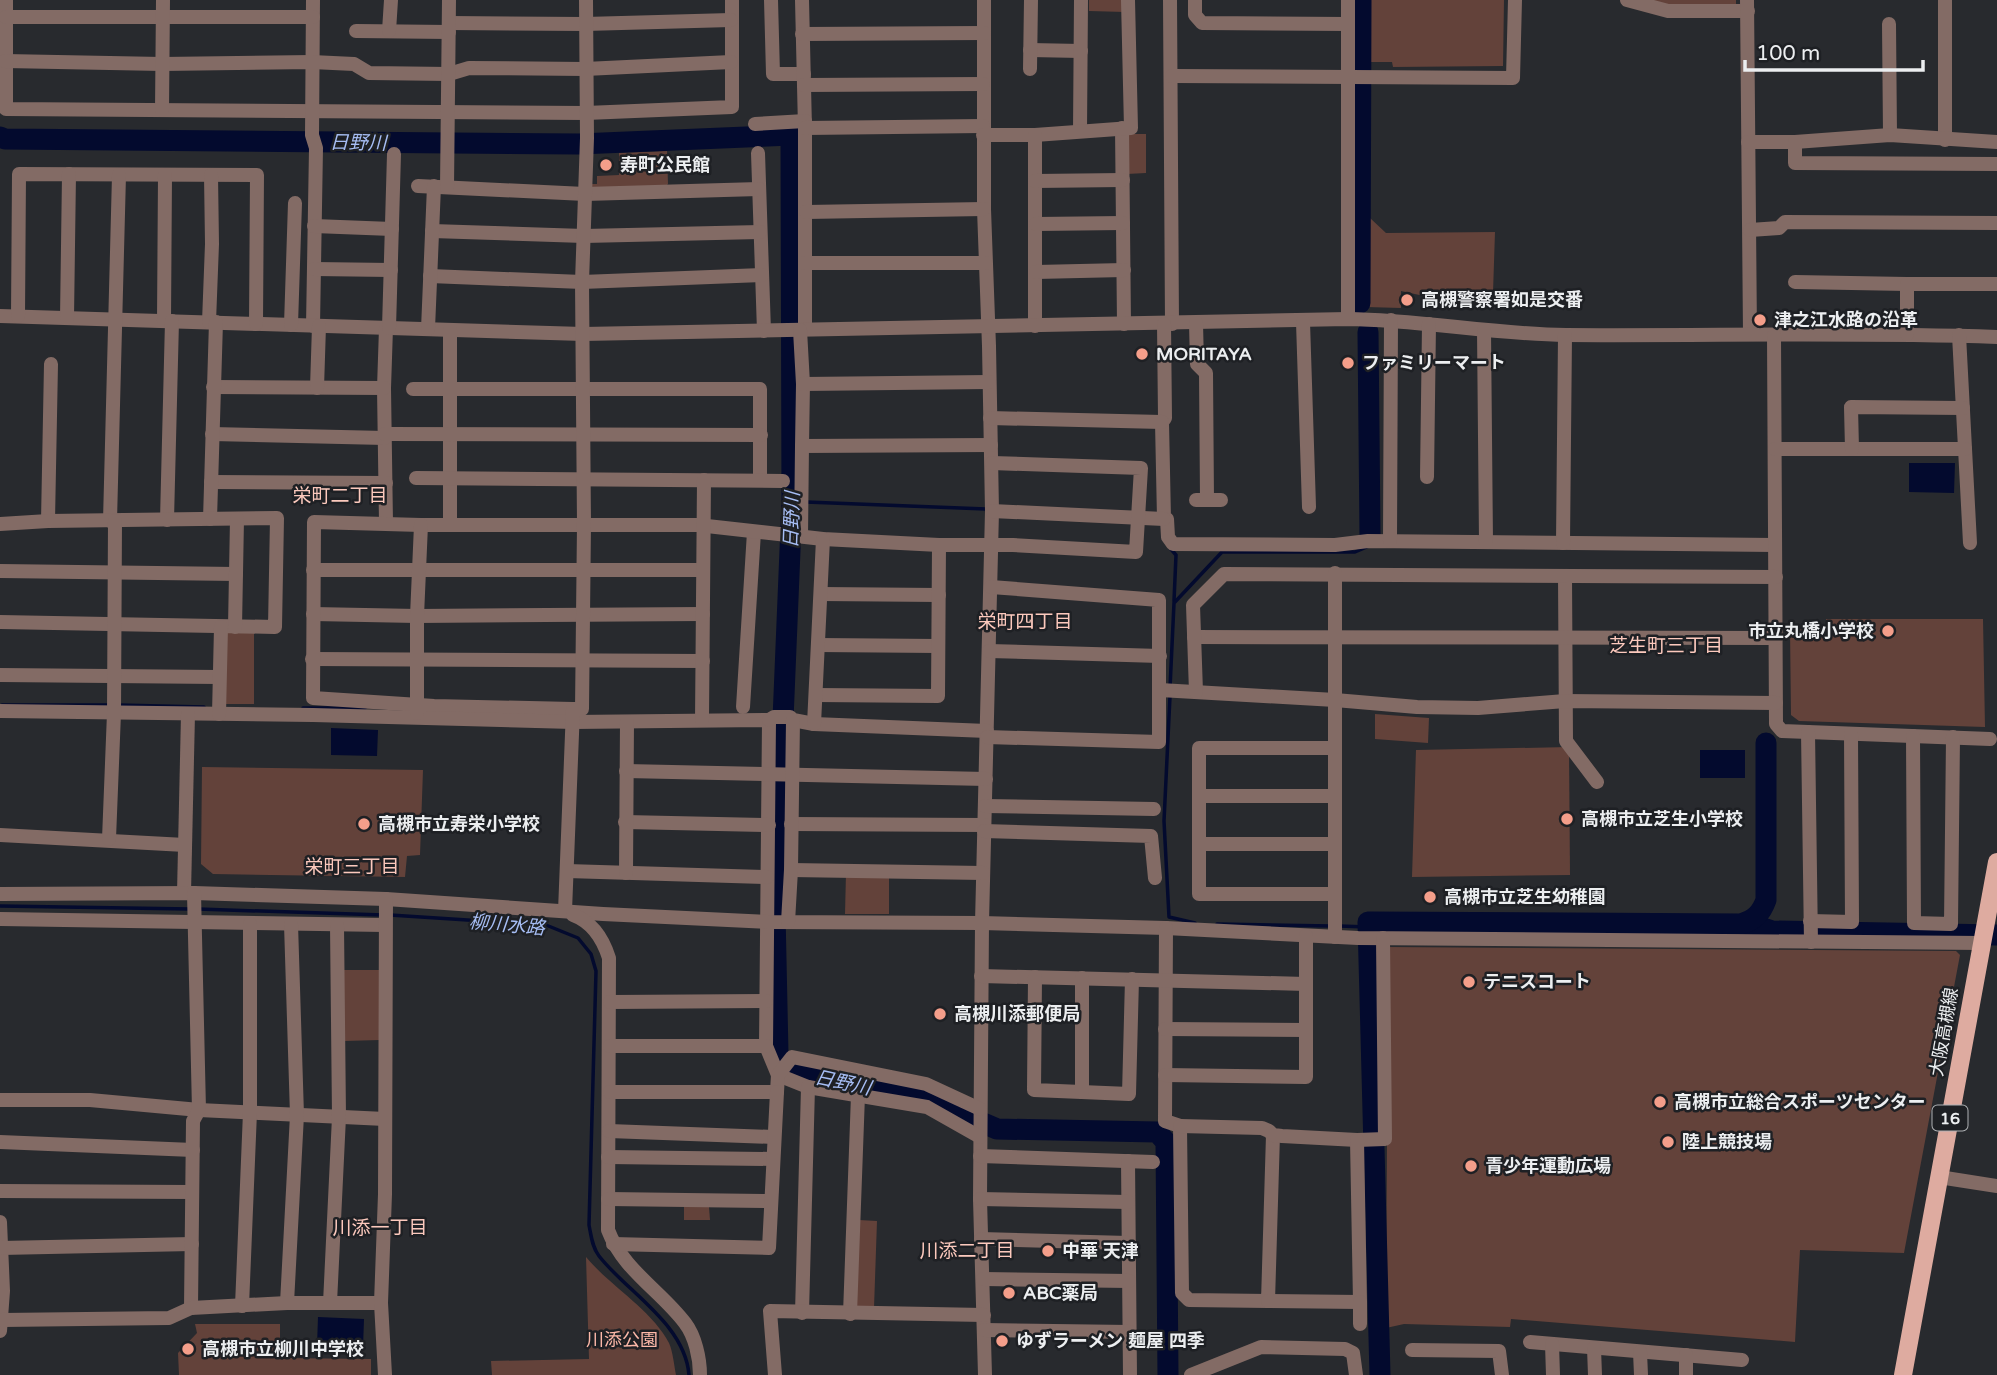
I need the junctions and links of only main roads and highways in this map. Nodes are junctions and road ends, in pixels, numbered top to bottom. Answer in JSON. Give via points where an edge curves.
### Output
{"nodes":[{"id":1,"x":1997,"y":862,"type":"edge"},
{"id":2,"x":1991,"y":924,"type":"edge"},
{"id":3,"x":1903,"y":1375,"type":"edge"}],
"edges":[{"from":1,"to":2,"type":"main road","name":"大阪高槻線","number":"16"},
{"from":2,"to":3,"type":"main road","name":"大阪高槻線","number":"16","via":[[1982,943]]}]}
